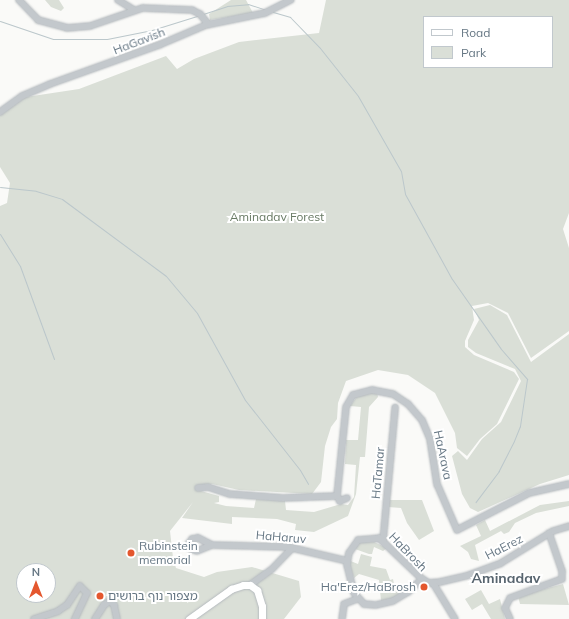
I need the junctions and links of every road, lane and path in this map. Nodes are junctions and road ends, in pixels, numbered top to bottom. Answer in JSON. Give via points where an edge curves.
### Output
{"nodes":[{"id":1,"x":19,"y":0,"type":"edge"},
{"id":2,"x":118,"y":0,"type":"edge"},
{"id":3,"x":290,"y":0,"type":"edge"},
{"id":4,"x":134,"y":10,"type":"junction"},
{"id":5,"x":208,"y":24,"type":"junction"},
{"id":6,"x":0,"y":112,"type":"edge"},
{"id":7,"x":395,"y":408,"type":"dead end"},
{"id":8,"x":569,"y":484,"type":"edge"},
{"id":9,"x":198,"y":488,"type":"dead end"},
{"id":10,"x":337,"y":496,"type":"junction"},
{"id":11,"x":347,"y":498,"type":"dead end"},
{"id":12,"x":569,"y":526,"type":"edge"},
{"id":13,"x":550,"y":533,"type":"junction"},
{"id":14,"x":383,"y":541,"type":"junction"},
{"id":15,"x":212,"y":545,"type":"dead end"},
{"id":16,"x":292,"y":548,"type":"junction"},
{"id":17,"x":347,"y":561,"type":"junction"},
{"id":18,"x":422,"y":579,"type":"junction"},
{"id":19,"x":433,"y":583,"type":"junction"},
{"id":20,"x":250,"y":585,"type":"junction"},
{"id":21,"x":357,"y":599,"type":"junction"},
{"id":22,"x":34,"y":619,"type":"edge"},
{"id":23,"x":75,"y":619,"type":"edge"},
{"id":24,"x":95,"y":619,"type":"edge"},
{"id":25,"x":117,"y":619,"type":"edge"},
{"id":26,"x":189,"y":619,"type":"edge"},
{"id":27,"x":262,"y":619,"type":"edge"},
{"id":28,"x":342,"y":619,"type":"edge"},
{"id":29,"x":455,"y":619,"type":"edge"},
{"id":30,"x":510,"y":619,"type":"edge"}],
"edges":[{"from":1,"to":4,"type":"street","via":[[38,20],[71,28],[94,25]]},
{"from":2,"to":4,"type":"street"},
{"from":3,"to":5,"type":"street","name":"HaGavish","via":[[265,13]]},
{"from":4,"to":5,"type":"street","via":[[192,10],[202,16]]},
{"from":5,"to":6,"type":"street","name":"HaGavish","via":[[159,45],[36,90]]},
{"from":7,"to":14,"type":"street","name":"HaTamar"},
{"from":8,"to":10,"type":"street","name":"HaArava","via":[[529,493],[457,530],[437,484],[430,439],[422,420],[408,404],[393,394],[372,390],[353,395],[346,407]]},
{"from":9,"to":10,"type":"street","via":[[208,487],[230,494],[283,498]]},
{"from":10,"to":11,"type":"street","via":[[339,501]]},
{"from":12,"to":13,"type":"street","name":"HaErez"},
{"from":13,"to":19,"type":"street","name":"HaErez","via":[[501,563],[463,578]]},
{"from":13,"to":30,"type":"street","via":[[562,571],[562,579],[510,598],[505,608]]},
{"from":14,"to":17,"type":"street","name":"HaBrosh","via":[[376,538],[358,540],[354,543]]},
{"from":14,"to":18,"type":"street","name":"HaBrosh"},
{"from":15,"to":16,"type":"street","name":"HaHaruv"},
{"from":16,"to":17,"type":"street","name":"HaHaruv"},
{"from":16,"to":20,"type":"street","via":[[272,569]]},
{"from":17,"to":21,"type":"street"},
{"from":18,"to":19,"type":"street","name":"HaErez"},
{"from":18,"to":21,"type":"street","name":"HaBrosh","via":[[404,596],[388,603],[368,605]]},
{"from":19,"to":29,"type":"street"},
{"from":20,"to":26,"type":"main road","via":[[231,589]]},
{"from":20,"to":27,"type":"main road","via":[[260,596]]},
{"from":21,"to":28,"type":"street","via":[[344,604]]},
{"from":22,"to":23,"type":"street","via":[[58,611],[67,605],[80,586],[87,593]]},
{"from":24,"to":25,"type":"street","via":[[104,605],[110,601]]}]}
